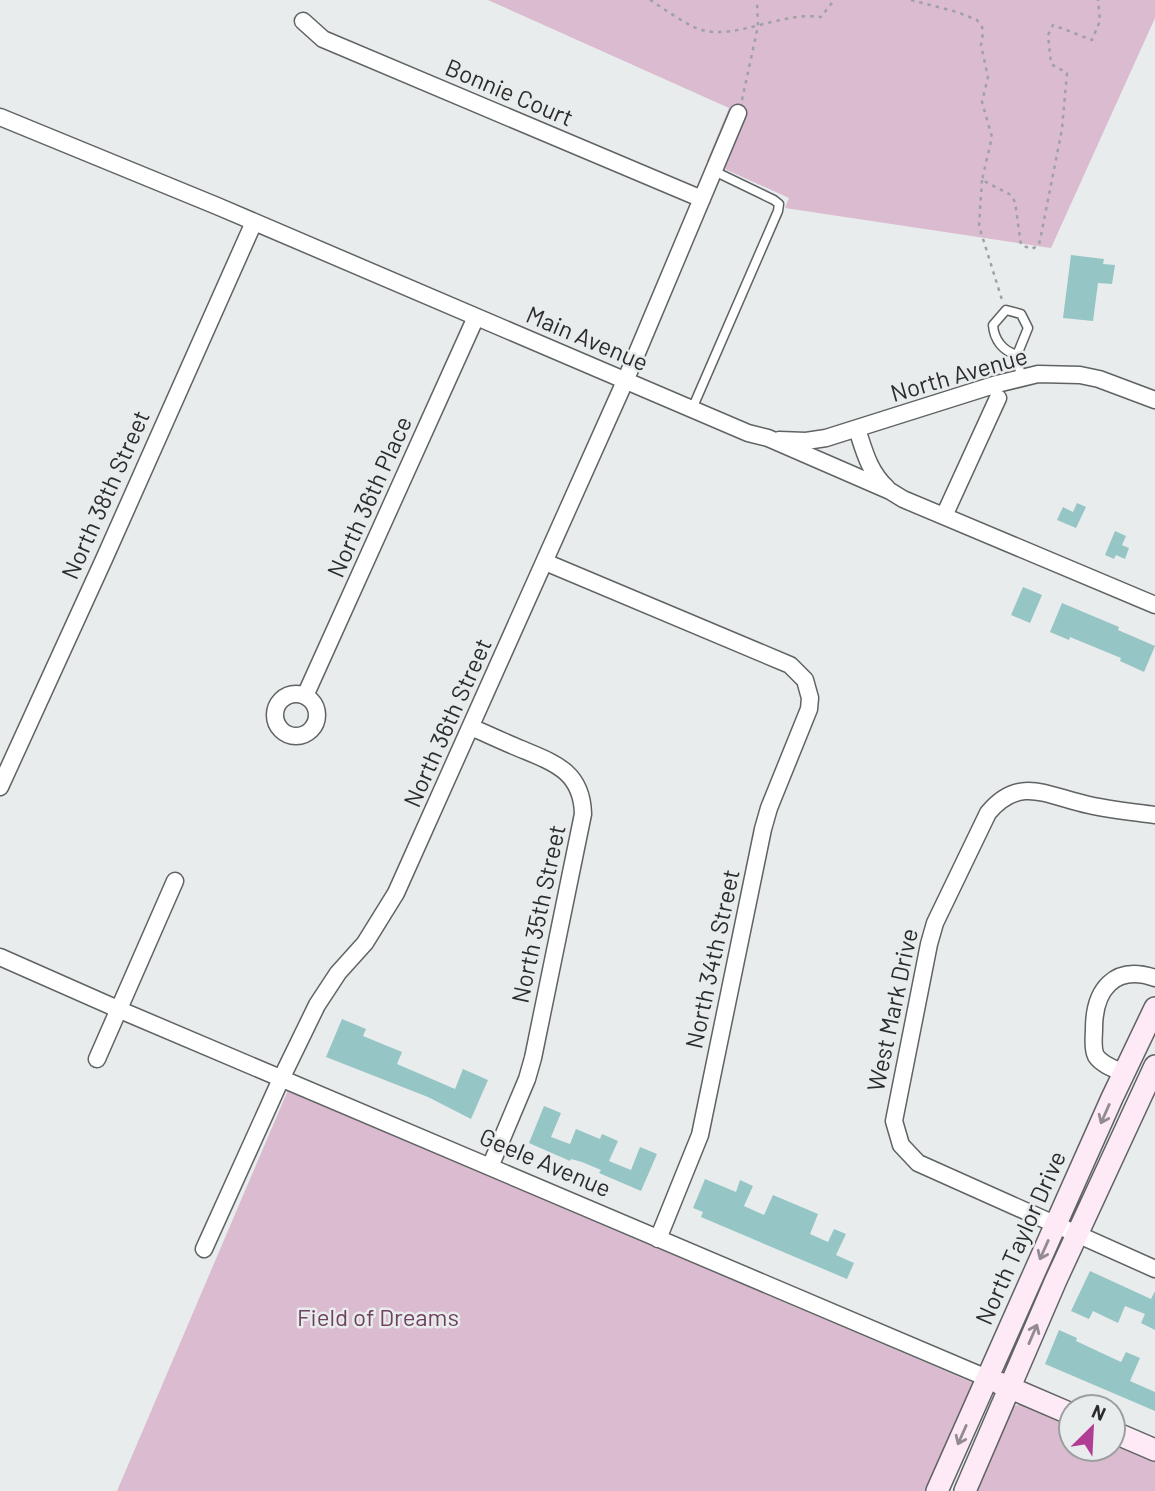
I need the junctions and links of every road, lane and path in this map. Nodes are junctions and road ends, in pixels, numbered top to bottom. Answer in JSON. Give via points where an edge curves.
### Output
{"nodes":[{"id":1,"x":650,"y":0,"type":"edge"},
{"id":2,"x":757,"y":0,"type":"edge"},
{"id":3,"x":834,"y":0,"type":"edge"},
{"id":4,"x":911,"y":0,"type":"edge"},
{"id":5,"x":1098,"y":0,"type":"edge"},
{"id":6,"x":303,"y":21,"type":"dead end"},
{"id":7,"x":758,"y":26,"type":"junction"},
{"id":8,"x":738,"y":113,"type":"joint"},
{"id":9,"x":0,"y":117,"type":"edge"},
{"id":10,"x":714,"y":171,"type":"junction"},
{"id":11,"x":982,"y":180,"type":"junction"},
{"id":12,"x":702,"y":199,"type":"junction"},
{"id":13,"x":254,"y":222,"type":"junction"},
{"id":14,"x":1006,"y":310,"type":"junction"},
{"id":15,"x":476,"y":317,"type":"junction"},
{"id":16,"x":1017,"y":355,"type":"junction"},
{"id":17,"x":1021,"y":378,"type":"junction"},
{"id":18,"x":626,"y":379,"type":"junction"},
{"id":19,"x":998,"y":398,"type":"dead end"},
{"id":20,"x":1155,"y":400,"type":"edge"},
{"id":21,"x":692,"y":409,"type":"junction"},
{"id":22,"x":857,"y":429,"type":"junction"},
{"id":23,"x":768,"y":438,"type":"junction"},
{"id":24,"x":890,"y":491,"type":"junction"},
{"id":25,"x":944,"y":516,"type":"junction"},
{"id":26,"x":545,"y":562,"type":"junction"},
{"id":27,"x":1155,"y":605,"type":"edge"},
{"id":28,"x":305,"y":696,"type":"dead end"},
{"id":29,"x":471,"y":727,"type":"junction"},
{"id":30,"x":0,"y":787,"type":"edge"},
{"id":31,"x":1155,"y":815,"type":"edge"},
{"id":32,"x":175,"y":881,"type":"dead end"},
{"id":33,"x":0,"y":957,"type":"edge"},
{"id":34,"x":1155,"y":978,"type":"edge"},
{"id":35,"x":1155,"y":1008,"type":"edge"},
{"id":36,"x":120,"y":1010,"type":"junction"},
{"id":37,"x":97,"y":1059,"type":"dead end"},
{"id":38,"x":1124,"y":1073,"type":"junction"},
{"id":39,"x":281,"y":1079,"type":"junction"},
{"id":40,"x":1152,"y":1080,"type":"edge"},
{"id":41,"x":489,"y":1167,"type":"junction"},
{"id":42,"x":1056,"y":1223,"type":"junction"},
{"id":43,"x":1078,"y":1233,"type":"junction"},
{"id":44,"x":658,"y":1239,"type":"junction"},
{"id":45,"x":205,"y":1249,"type":"dead end"},
{"id":46,"x":1155,"y":1269,"type":"edge"},
{"id":47,"x":987,"y":1378,"type":"junction"},
{"id":48,"x":1011,"y":1388,"type":"junction"},
{"id":49,"x":1057,"y":1408,"type":"edge"},
{"id":50,"x":1127,"y":1438,"type":"edge"},
{"id":51,"x":1155,"y":1450,"type":"edge"},
{"id":52,"x":937,"y":1491,"type":"edge"},
{"id":53,"x":965,"y":1491,"type":"edge"}],
"edges":[{"from":1,"to":7,"type":"path","via":[[702,30]]},
{"from":2,"to":7,"type":"path"},
{"from":3,"to":7,"type":"path","via":[[821,17],[772,20]]},
{"from":4,"to":11,"type":"path","via":[[957,12],[982,27],[988,77],[982,102],[992,137]]},
{"from":5,"to":11,"type":"path","via":[[1100,21],[1092,40],[1053,25],[1048,35],[1051,64],[1067,73],[1062,129],[1038,245],[1032,249],[1021,245],[1011,195]]},
{"from":6,"to":12,"type":"street","name":"Bonnie Court","via":[[323,39]]},
{"from":7,"to":8,"type":"path"},
{"from":8,"to":10,"type":"street","name":"North 36th Street"},
{"from":9,"to":13,"type":"street","name":"Main Avenue"},
{"from":10,"to":12,"type":"street","name":"North 36th Street"},
{"from":10,"to":21,"type":"lane","via":[[779,204]]},
{"from":11,"to":14,"type":"path","via":[[979,226]]},
{"from":12,"to":18,"type":"street","name":"North 36th Street"},
{"from":13,"to":15,"type":"street","name":"Main Avenue"},
{"from":13,"to":30,"type":"street","name":"North 38th Street"},
{"from":14,"to":16,"type":"lane","via":[[1021,314],[1028,328]]},
{"from":14,"to":16,"type":"lane","via":[[993,325],[994,335],[999,344]]},
{"from":15,"to":18,"type":"street","name":"Main Avenue"},
{"from":15,"to":28,"type":"street","name":"North 36th Place"},
{"from":16,"to":17,"type":"lane"},
{"from":17,"to":20,"type":"street","name":"North Avenue","via":[[1080,375]]},
{"from":17,"to":22,"type":"street","name":"North Avenue"},
{"from":18,"to":21,"type":"street","name":"Main Avenue"},
{"from":18,"to":26,"type":"street","name":"North 36th Street"},
{"from":19,"to":25,"type":"street"},
{"from":21,"to":23,"type":"street","name":"Main Avenue"},
{"from":22,"to":23,"type":"street","name":"North Avenue","via":[[806,441]]},
{"from":22,"to":24,"type":"street","via":[[875,475]]},
{"from":23,"to":24,"type":"street","name":"Main Avenue"},
{"from":24,"to":25,"type":"street","name":"Main Avenue"},
{"from":25,"to":27,"type":"street","name":"Main Avenue"},
{"from":26,"to":29,"type":"street","name":"North 36th Street"},
{"from":26,"to":44,"type":"street","name":"North 34th Street","via":[[790,665],[808,688],[810,709],[763,829],[699,1135]]},
{"from":29,"to":39,"type":"street","name":"North 36th Street","via":[[396,893],[317,1005]]},
{"from":29,"to":41,"type":"street","name":"North 35th Street","via":[[556,764],[574,780],[583,814],[533,1058]]},
{"from":31,"to":42,"type":"street","name":"West Mark Drive","via":[[1093,806],[1041,791],[1006,797],[988,813],[929,944],[895,1109],[901,1145],[918,1163]]},
{"from":32,"to":36,"type":"street"},
{"from":33,"to":36,"type":"street","name":"Geele Avenue"},
{"from":34,"to":38,"type":"street","via":[[1124,975],[1109,983],[1099,997],[1095,1053]]},
{"from":35,"to":38,"type":"main road","name":"North Taylor Drive"},
{"from":36,"to":37,"type":"street"},
{"from":36,"to":39,"type":"street","name":"Geele Avenue"},
{"from":38,"to":42,"type":"main road","name":"North Taylor Drive","one_way":true},
{"from":39,"to":41,"type":"street","name":"Geele Avenue"},
{"from":39,"to":45,"type":"street","name":"North 36th Street"},
{"from":40,"to":43,"type":"main road","name":"North Taylor Drive"},
{"from":41,"to":44,"type":"street","name":"Geele Avenue"},
{"from":42,"to":43,"type":"street","name":"West Mark Drive"},
{"from":42,"to":47,"type":"main road","name":"North Taylor Drive","one_way":true},
{"from":43,"to":46,"type":"street","name":"West Mark Drive"},
{"from":48,"to":43,"type":"main road","name":"North Taylor Drive","one_way":true},
{"from":44,"to":47,"type":"street","name":"Geele Avenue"},
{"from":47,"to":48,"type":"main road","name":"Geele Avenue"},
{"from":47,"to":52,"type":"main road","name":"North Taylor Drive","one_way":true},
{"from":48,"to":49,"type":"main road","name":"Geele Avenue"},
{"from":48,"to":53,"type":"main road","name":"North Taylor Drive"},
{"from":50,"to":51,"type":"main road"}]}
